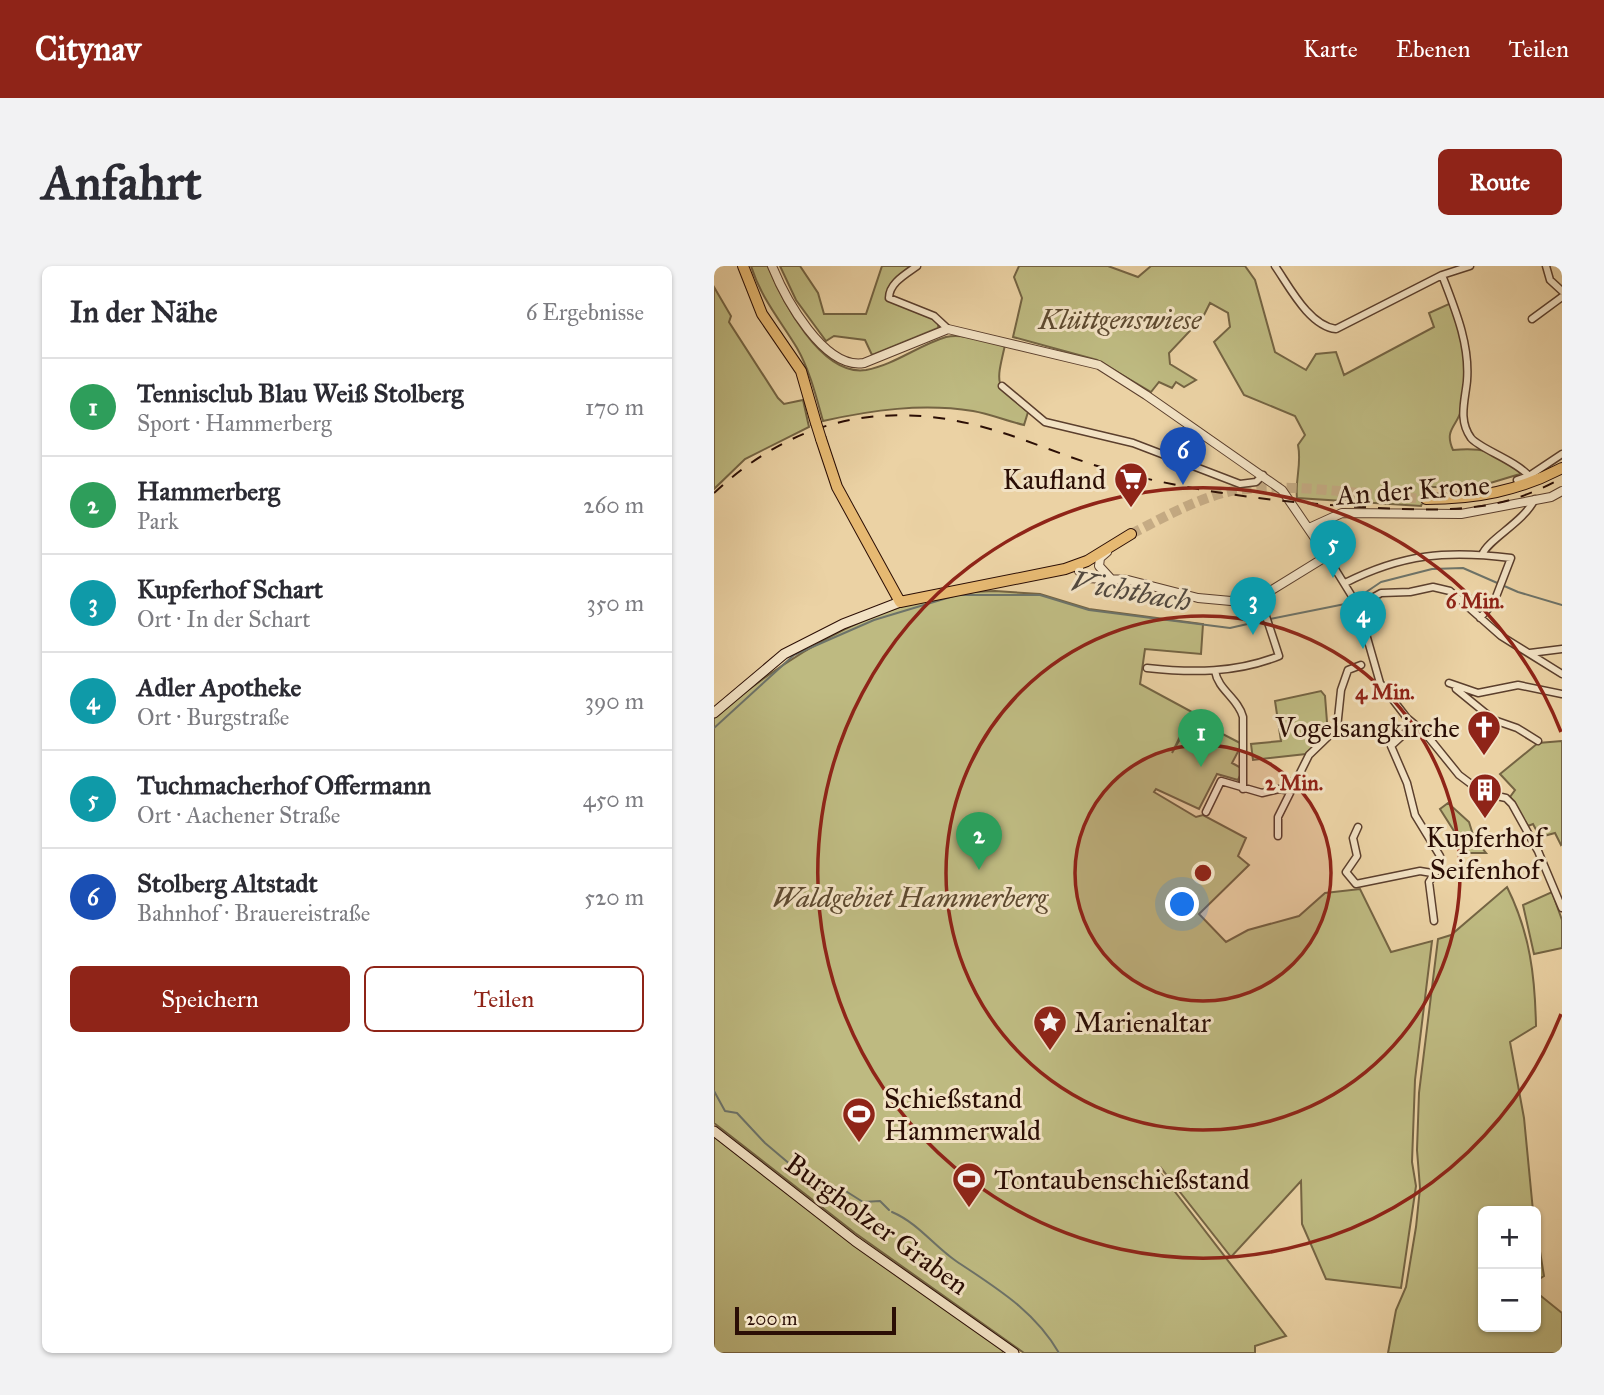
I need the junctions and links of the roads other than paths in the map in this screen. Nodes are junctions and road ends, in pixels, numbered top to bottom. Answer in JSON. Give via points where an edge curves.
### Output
{"nodes":[{"id":1,"x":743,"y":266,"type":"edge"},
{"id":2,"x":772,"y":266,"type":"edge"},
{"id":3,"x":917,"y":266,"type":"edge"},
{"id":4,"x":1275,"y":266,"type":"edge"},
{"id":5,"x":1470,"y":266,"type":"edge"},
{"id":6,"x":1546,"y":266,"type":"edge"},
{"id":7,"x":1442,"y":275,"type":"junction"},
{"id":8,"x":1562,"y":291,"type":"edge"},
{"id":9,"x":1562,"y":298,"type":"edge"},
{"id":10,"x":1532,"y":319,"type":"dead end"},
{"id":11,"x":948,"y":329,"type":"junction"},
{"id":12,"x":1002,"y":386,"type":"dead end"},
{"id":13,"x":1562,"y":454,"type":"edge"},
{"id":14,"x":1562,"y":468,"type":"edge"},
{"id":15,"x":1263,"y":475,"type":"junction"},
{"id":16,"x":1529,"y":476,"type":"junction"},
{"id":17,"x":1517,"y":480,"type":"dead end"},
{"id":18,"x":1562,"y":491,"type":"edge"},
{"id":19,"x":1426,"y":499,"type":"tunnel mouth"},
{"id":20,"x":1535,"y":499,"type":"junction"},
{"id":21,"x":1296,"y":509,"type":"junction"},
{"id":22,"x":1327,"y":517,"type":"junction"},
{"id":23,"x":1309,"y":528,"type":"junction"},
{"id":24,"x":1131,"y":534,"type":"tunnel mouth"},
{"id":25,"x":1111,"y":547,"type":"junction"},
{"id":26,"x":1482,"y":555,"type":"junction"},
{"id":27,"x":1327,"y":556,"type":"junction"},
{"id":28,"x":1079,"y":564,"type":"junction"},
{"id":29,"x":1111,"y":579,"type":"junction"},
{"id":30,"x":1345,"y":583,"type":"junction"},
{"id":31,"x":1259,"y":595,"type":"junction"},
{"id":32,"x":1356,"y":601,"type":"junction"},
{"id":33,"x":900,"y":602,"type":"junction"},
{"id":34,"x":1480,"y":618,"type":"junction"},
{"id":35,"x":1562,"y":649,"type":"edge"},
{"id":36,"x":1530,"y":653,"type":"junction"},
{"id":37,"x":1361,"y":665,"type":"dead end"},
{"id":38,"x":1147,"y":668,"type":"dead end"},
{"id":39,"x":1216,"y":671,"type":"junction"},
{"id":40,"x":1562,"y":674,"type":"edge"},
{"id":41,"x":1562,"y":694,"type":"edge"},
{"id":42,"x":714,"y":713,"type":"edge"},
{"id":43,"x":1414,"y":725,"type":"junction"},
{"id":44,"x":1538,"y":741,"type":"dead end"},
{"id":45,"x":1243,"y":789,"type":"junction"},
{"id":46,"x":1291,"y":791,"type":"junction"},
{"id":47,"x":1206,"y":812,"type":"dead end"},
{"id":48,"x":1358,"y":827,"type":"dead end"},
{"id":49,"x":1278,"y":836,"type":"dead end"},
{"id":50,"x":1432,"y":873,"type":"junction"},
{"id":51,"x":1562,"y":908,"type":"edge"},
{"id":52,"x":1434,"y":922,"type":"dead end"},
{"id":53,"x":714,"y":1131,"type":"edge"},
{"id":54,"x":1014,"y":1353,"type":"edge"}],
"edges":[{"from":1,"to":33,"type":"main road","bridge":true,"via":[[762,314],[801,371],[832,476]]},
{"from":2,"to":11,"type":"street","via":[[816,336],[830,353],[849,364],[864,363]]},
{"from":3,"to":11,"type":"street","via":[[889,290],[889,298],[934,316]]},
{"from":4,"to":7,"type":"street","via":[[1296,298],[1324,325],[1336,329]]},
{"from":5,"to":7,"type":"street"},
{"from":6,"to":8,"type":"street","via":[[1550,280]]},
{"from":7,"to":16,"type":"street","via":[[1461,326],[1468,432],[1475,443],[1519,465]]},
{"from":9,"to":10,"type":"street"},
{"from":11,"to":15,"type":"street","via":[[1099,365]]},
{"from":12,"to":15,"type":"street","via":[[1045,422],[1133,443],[1240,484],[1256,482]]},
{"from":13,"to":16,"type":"street"},
{"from":14,"to":19,"type":"main road","via":[[1494,494]]},
{"from":15,"to":21,"type":"street"},
{"from":16,"to":17,"type":"street"},
{"from":18,"to":20,"type":"street","name":"An der Krone"},
{"from":20,"to":22,"type":"street","name":"An der Krone","via":[[1461,514],[1342,513]]},
{"from":20,"to":26,"type":"street"},
{"from":21,"to":22,"type":"street","via":[[1305,516]]},
{"from":21,"to":23,"type":"street"},
{"from":22,"to":23,"type":"street","name":"An der Krone"},
{"from":23,"to":27,"type":"street"},
{"from":24,"to":25,"type":"main road"},
{"from":25,"to":28,"type":"main road"},
{"from":25,"to":29,"type":"street","via":[[1099,562]]},
{"from":26,"to":30,"type":"street","via":[[1414,556],[1378,566]]},
{"from":26,"to":34,"type":"street","via":[[1511,558],[1491,607]]},
{"from":27,"to":30,"type":"street"},
{"from":27,"to":31,"type":"street"},
{"from":28,"to":29,"type":"street","via":[[1093,578]]},
{"from":28,"to":33,"type":"main road"},
{"from":29,"to":31,"type":"street","via":[[1198,598],[1231,601]]},
{"from":30,"to":32,"type":"street"},
{"from":31,"to":39,"type":"street","via":[[1279,656]]},
{"from":32,"to":34,"type":"street","via":[[1381,593],[1442,588]]},
{"from":32,"to":43,"type":"street","via":[[1380,683]]},
{"from":33,"to":42,"type":"main road","via":[[784,654]]},
{"from":34,"to":36,"type":"street"},
{"from":35,"to":36,"type":"street"},
{"from":36,"to":40,"type":"street"},
{"from":37,"to":46,"type":"street","via":[[1348,670],[1344,680],[1337,728],[1309,755]]},
{"from":38,"to":39,"type":"street"},
{"from":39,"to":45,"type":"street","via":[[1243,717]]},
{"from":41,"to":44,"type":"street","via":[[1518,685],[1478,692],[1449,684],[1494,720]]},
{"from":43,"to":50,"type":"street","via":[[1391,746],[1415,815],[1440,856],[1440,866]]},
{"from":43,"to":51,"type":"street","via":[[1474,787],[1511,804],[1538,851]]},
{"from":45,"to":46,"type":"street"},
{"from":45,"to":47,"type":"street","via":[[1221,781]]},
{"from":46,"to":49,"type":"street","via":[[1278,817]]},
{"from":48,"to":50,"type":"street","via":[[1353,838],[1357,856],[1346,872],[1356,884],[1420,871]]},
{"from":50,"to":52,"type":"street"},
{"from":53,"to":54,"type":"main road","name":"Burgholzer Graben","via":[[855,1241]]}]}
